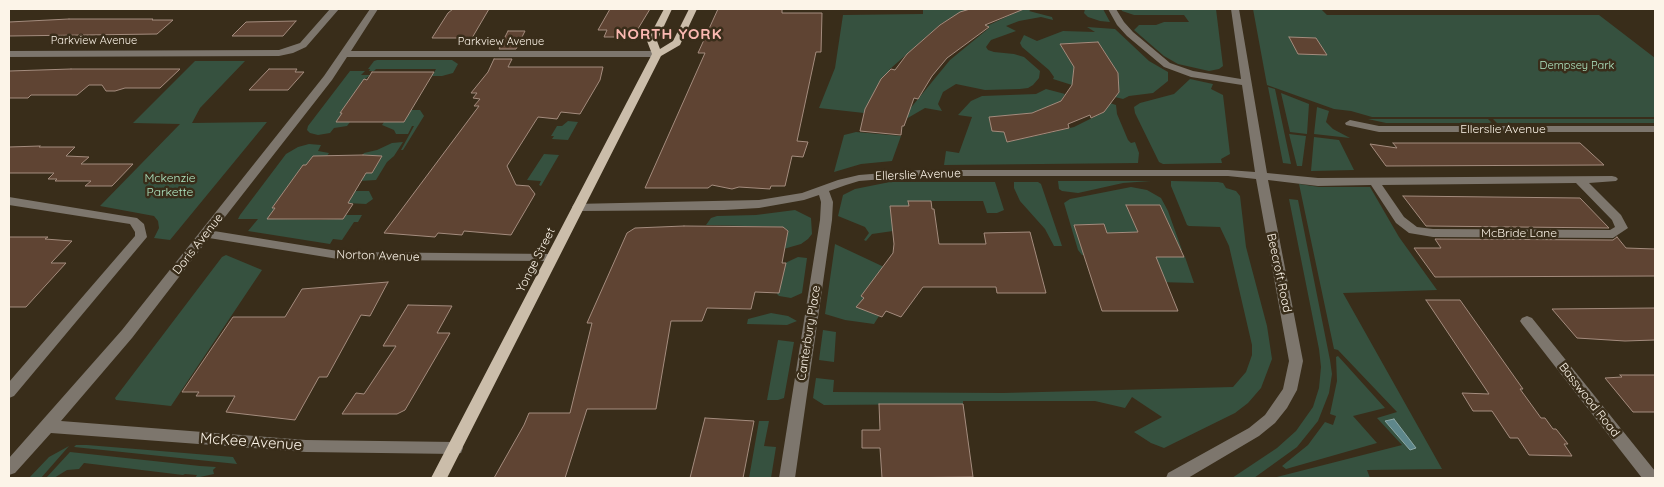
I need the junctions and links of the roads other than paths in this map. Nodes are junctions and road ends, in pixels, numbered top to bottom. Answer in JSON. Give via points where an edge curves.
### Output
{"nodes":[{"id":1,"x":335,"y":9,"type":"edge"},
{"id":2,"x":374,"y":9,"type":"edge"},
{"id":3,"x":668,"y":9,"type":"edge"},
{"id":4,"x":693,"y":9,"type":"edge"},
{"id":5,"x":1112,"y":9,"type":"edge"},
{"id":6,"x":1234,"y":9,"type":"edge"},
{"id":7,"x":9,"y":54,"type":"edge"},
{"id":8,"x":345,"y":54,"type":"junction"},
{"id":9,"x":656,"y":54,"type":"junction"},
{"id":10,"x":1246,"y":83,"type":"junction"},
{"id":11,"x":1350,"y":123,"type":"dead end"},
{"id":12,"x":1655,"y":129,"type":"edge"},
{"id":13,"x":1262,"y":176,"type":"junction"},
{"id":14,"x":1579,"y":179,"type":"junction"},
{"id":15,"x":1612,"y":179,"type":"dead end"},
{"id":16,"x":1374,"y":181,"type":"junction"},
{"id":17,"x":823,"y":189,"type":"junction"},
{"id":18,"x":9,"y":201,"type":"edge"},
{"id":19,"x":578,"y":208,"type":"junction"},
{"id":20,"x":206,"y":234,"type":"junction"},
{"id":21,"x":552,"y":258,"type":"junction"},
{"id":22,"x":1528,"y":321,"type":"dead end"},
{"id":23,"x":10,"y":391,"type":"edge"},
{"id":24,"x":48,"y":426,"type":"junction"},
{"id":25,"x":454,"y":448,"type":"junction"},
{"id":26,"x":9,"y":468,"type":"edge"},
{"id":27,"x":439,"y":478,"type":"edge"},
{"id":28,"x":787,"y":478,"type":"edge"},
{"id":29,"x":1174,"y":478,"type":"edge"},
{"id":30,"x":1651,"y":478,"type":"edge"}],
"edges":[{"from":1,"to":7,"type":"street","name":"Parkview Avenue","via":[[303,45],[269,54]]},
{"from":2,"to":8,"type":"street","name":"Doris Avenue"},
{"from":3,"to":9,"type":"main road","name":"Yonge Street","via":[[652,41]]},
{"from":4,"to":9,"type":"main road","via":[[677,43]]},
{"from":5,"to":10,"type":"street","via":[[1130,34],[1167,65],[1191,74]]},
{"from":6,"to":10,"type":"street","name":"Beecroft Road"},
{"from":8,"to":9,"type":"street","name":"Parkview Avenue"},
{"from":8,"to":20,"type":"street","name":"Doris Avenue"},
{"from":9,"to":19,"type":"main road","name":"Yonge Street"},
{"from":10,"to":13,"type":"street","name":"Beecroft Road"},
{"from":11,"to":12,"type":"street","name":"Ellerslie Avenue","via":[[1379,129]]},
{"from":13,"to":16,"type":"street","via":[[1318,182]]},
{"from":13,"to":17,"type":"street","name":"Ellerslie Avenue","via":[[1155,172],[915,173],[859,178]]},
{"from":13,"to":29,"type":"street","name":"Beecroft Road","via":[[1274,254],[1295,346],[1296,361],[1290,390],[1277,412],[1254,432]]},
{"from":14,"to":15,"type":"street"},
{"from":14,"to":16,"type":"street"},
{"from":14,"to":16,"type":"street","name":"McBride Lane","via":[[1617,218],[1622,228],[1613,234],[1433,233],[1413,230],[1400,220]]},
{"from":17,"to":19,"type":"street","name":"Ellerslie Avenue","via":[[793,199],[748,205]]},
{"from":17,"to":28,"type":"street","name":"Canterbury Place","via":[[828,202],[826,220]]},
{"from":18,"to":23,"type":"street","via":[[133,221],[140,228],[141,237]]},
{"from":19,"to":21,"type":"main road","name":"Yonge Street"},
{"from":20,"to":21,"type":"street","name":"Norton Avenue","via":[[344,256]]},
{"from":20,"to":24,"type":"street","name":"Doris Avenue","via":[[127,334]]},
{"from":21,"to":25,"type":"main road","name":"Yonge Street"},
{"from":22,"to":30,"type":"street","name":"Basswood Road"},
{"from":24,"to":25,"type":"street","name":"McKee Avenue","via":[[306,446]]},
{"from":24,"to":26,"type":"street","name":"Doris Avenue"},
{"from":25,"to":27,"type":"main road","name":"Yonge Street"}]}
